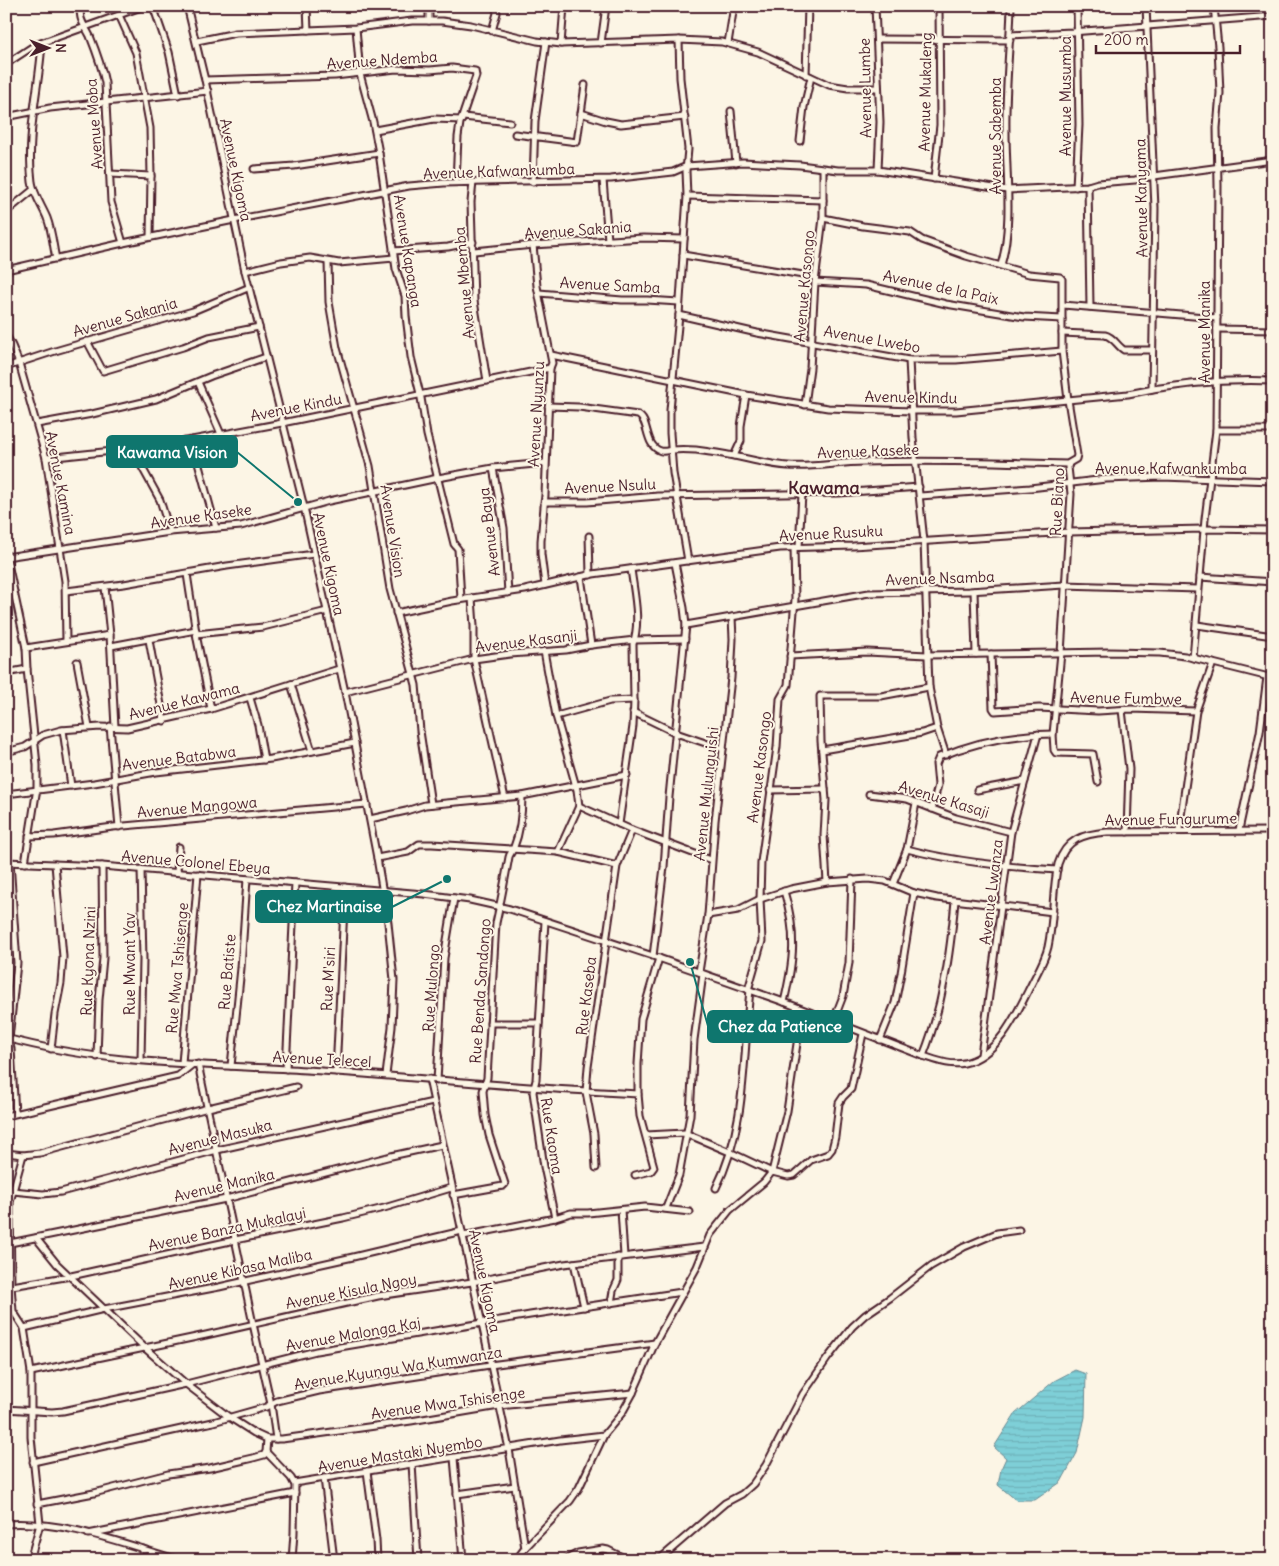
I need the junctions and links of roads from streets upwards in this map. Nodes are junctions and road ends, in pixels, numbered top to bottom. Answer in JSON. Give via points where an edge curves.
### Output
{"nodes":[{"id":1,"x":80,"y":6,"type":"edge"},
{"id":2,"x":144,"y":6,"type":"edge"},
{"id":3,"x":153,"y":6,"type":"edge"},
{"id":4,"x":187,"y":6,"type":"edge"},
{"id":5,"x":307,"y":6,"type":"edge"},
{"id":6,"x":429,"y":6,"type":"edge"},
{"id":7,"x":495,"y":6,"type":"edge"},
{"id":8,"x":564,"y":6,"type":"edge"},
{"id":9,"x":606,"y":6,"type":"edge"},
{"id":10,"x":734,"y":6,"type":"edge"},
{"id":11,"x":808,"y":6,"type":"edge"},
{"id":12,"x":875,"y":6,"type":"edge"},
{"id":13,"x":938,"y":6,"type":"edge"},
{"id":14,"x":1010,"y":6,"type":"edge"},
{"id":15,"x":1077,"y":6,"type":"edge"},
{"id":16,"x":1146,"y":6,"type":"edge"},
{"id":17,"x":1214,"y":6,"type":"edge"},
{"id":18,"x":130,"y":9,"type":"edge"},
{"id":19,"x":119,"y":15,"type":"junction"},
{"id":20,"x":1273,"y":16,"type":"edge"},
{"id":21,"x":1215,"y":20,"type":"junction"},
{"id":22,"x":429,"y":21,"type":"junction"},
{"id":23,"x":1146,"y":25,"type":"junction"},
{"id":24,"x":84,"y":27,"type":"junction"},
{"id":25,"x":356,"y":28,"type":"junction"},
{"id":26,"x":308,"y":30,"type":"junction"},
{"id":27,"x":492,"y":31,"type":"junction"},
{"id":28,"x":1078,"y":31,"type":"junction"},
{"id":29,"x":1010,"y":37,"type":"junction"},
{"id":30,"x":877,"y":39,"type":"junction"},
{"id":31,"x":938,"y":39,"type":"junction"},
{"id":32,"x":679,"y":40,"type":"junction"},
{"id":33,"x":196,"y":41,"type":"junction"},
{"id":34,"x":546,"y":42,"type":"junction"},
{"id":35,"x":42,"y":43,"type":"junction"},
{"id":36,"x":601,"y":43,"type":"junction"},
{"id":37,"x":728,"y":43,"type":"junction"},
{"id":38,"x":561,"y":44,"type":"junction"},
{"id":39,"x":6,"y":64,"type":"edge"},
{"id":40,"x":360,"y":74,"type":"junction"},
{"id":41,"x":808,"y":76,"type":"junction"},
{"id":42,"x":205,"y":80,"type":"junction"},
{"id":43,"x":585,"y":85,"type":"dead end"},
{"id":44,"x":878,"y":88,"type":"junction"},
{"id":45,"x":208,"y":92,"type":"junction"},
{"id":46,"x":178,"y":95,"type":"junction"},
{"id":47,"x":144,"y":98,"type":"junction"},
{"id":48,"x":107,"y":102,"type":"junction"},
{"id":49,"x":731,"y":110,"type":"dead end"},
{"id":50,"x":32,"y":111,"type":"junction"},
{"id":51,"x":581,"y":113,"type":"junction"},
{"id":52,"x":6,"y":117,"type":"edge"},
{"id":53,"x":685,"y":117,"type":"junction"},
{"id":54,"x":462,"y":118,"type":"junction"},
{"id":55,"x":510,"y":122,"type":"dead end"},
{"id":56,"x":375,"y":130,"type":"junction"},
{"id":57,"x":515,"y":134,"type":"dead end"},
{"id":58,"x":534,"y":136,"type":"junction"},
{"id":59,"x":800,"y":141,"type":"dead end"},
{"id":60,"x":380,"y":154,"type":"junction"},
{"id":61,"x":1273,"y":160,"type":"edge"},
{"id":62,"x":736,"y":162,"type":"junction"},
{"id":63,"x":686,"y":166,"type":"junction"},
{"id":64,"x":1218,"y":167,"type":"junction"},
{"id":65,"x":254,"y":169,"type":"dead end"},
{"id":66,"x":823,"y":169,"type":"junction"},
{"id":67,"x":878,"y":170,"type":"junction"},
{"id":68,"x":110,"y":174,"type":"junction"},
{"id":69,"x":151,"y":176,"type":"junction"},
{"id":70,"x":1154,"y":176,"type":"junction"},
{"id":71,"x":934,"y":179,"type":"junction"},
{"id":72,"x":603,"y":180,"type":"junction"},
{"id":73,"x":456,"y":182,"type":"junction"},
{"id":74,"x":473,"y":182,"type":"junction"},
{"id":75,"x":532,"y":182,"type":"junction"},
{"id":76,"x":1088,"y":186,"type":"junction"},
{"id":77,"x":1076,"y":187,"type":"junction"},
{"id":78,"x":33,"y":190,"type":"junction"},
{"id":79,"x":1008,"y":190,"type":"junction"},
{"id":80,"x":386,"y":191,"type":"junction"},
{"id":81,"x":687,"y":196,"type":"junction"},
{"id":82,"x":823,"y":200,"type":"junction"},
{"id":83,"x":6,"y":212,"type":"edge"},
{"id":84,"x":823,"y":218,"type":"junction"},
{"id":85,"x":234,"y":220,"type":"junction"},
{"id":86,"x":150,"y":237,"type":"junction"},
{"id":87,"x":684,"y":239,"type":"junction"},
{"id":88,"x":608,"y":240,"type":"junction"},
{"id":89,"x":473,"y":242,"type":"junction"},
{"id":90,"x":123,"y":243,"type":"junction"},
{"id":91,"x":533,"y":245,"type":"junction"},
{"id":92,"x":393,"y":251,"type":"junction"},
{"id":93,"x":474,"y":251,"type":"junction"},
{"id":94,"x":683,"y":255,"type":"junction"},
{"id":95,"x":394,"y":258,"type":"junction"},
{"id":96,"x":56,"y":259,"type":"junction"},
{"id":97,"x":328,"y":262,"type":"junction"},
{"id":98,"x":1001,"y":265,"type":"junction"},
{"id":99,"x":6,"y":270,"type":"edge"},
{"id":100,"x":245,"y":270,"type":"junction"},
{"id":101,"x":815,"y":279,"type":"junction"},
{"id":102,"x":250,"y":287,"type":"junction"},
{"id":103,"x":539,"y":293,"type":"junction"},
{"id":104,"x":679,"y":302,"type":"junction"},
{"id":105,"x":1063,"y":305,"type":"junction"},
{"id":106,"x":1090,"y":307,"type":"junction"},
{"id":107,"x":1153,"y":313,"type":"junction"},
{"id":108,"x":679,"y":315,"type":"junction"},
{"id":109,"x":1217,"y":318,"type":"junction"},
{"id":110,"x":1062,"y":319,"type":"junction"},
{"id":111,"x":259,"y":327,"type":"junction"},
{"id":112,"x":1217,"y":329,"type":"junction"},
{"id":113,"x":1273,"y":330,"type":"edge"},
{"id":114,"x":1062,"y":333,"type":"junction"},
{"id":115,"x":6,"y":335,"type":"edge"},
{"id":116,"x":87,"y":341,"type":"junction"},
{"id":117,"x":811,"y":342,"type":"junction"},
{"id":118,"x":1152,"y":350,"type":"junction"},
{"id":119,"x":1062,"y":351,"type":"junction"},
{"id":120,"x":551,"y":355,"type":"junction"},
{"id":121,"x":266,"y":358,"type":"junction"},
{"id":122,"x":909,"y":360,"type":"junction"},
{"id":123,"x":18,"y":363,"type":"junction"},
{"id":124,"x":6,"y":368,"type":"edge"},
{"id":125,"x":550,"y":368,"type":"junction"},
{"id":126,"x":487,"y":381,"type":"junction"},
{"id":127,"x":673,"y":381,"type":"junction"},
{"id":128,"x":1273,"y":381,"type":"edge"},
{"id":129,"x":198,"y":382,"type":"junction"},
{"id":130,"x":1216,"y":382,"type":"junction"},
{"id":131,"x":1152,"y":389,"type":"junction"},
{"id":132,"x":420,"y":394,"type":"junction"},
{"id":133,"x":746,"y":395,"type":"junction"},
{"id":134,"x":1068,"y":400,"type":"junction"},
{"id":135,"x":805,"y":405,"type":"junction"},
{"id":136,"x":548,"y":406,"type":"junction"},
{"id":137,"x":354,"y":408,"type":"junction"},
{"id":138,"x":912,"y":412,"type":"junction"},
{"id":139,"x":37,"y":424,"type":"junction"},
{"id":140,"x":282,"y":424,"type":"junction"},
{"id":141,"x":1216,"y":430,"type":"junction"},
{"id":142,"x":1273,"y":430,"type":"edge"},
{"id":143,"x":221,"y":434,"type":"junction"},
{"id":144,"x":192,"y":440,"type":"junction"},
{"id":145,"x":132,"y":449,"type":"junction"},
{"id":146,"x":670,"y":450,"type":"junction"},
{"id":147,"x":734,"y":456,"type":"junction"},
{"id":148,"x":46,"y":458,"type":"junction"},
{"id":149,"x":916,"y":462,"type":"junction"},
{"id":150,"x":545,"y":463,"type":"junction"},
{"id":151,"x":1069,"y":464,"type":"junction"},
{"id":152,"x":494,"y":468,"type":"junction"},
{"id":153,"x":438,"y":478,"type":"junction"},
{"id":154,"x":1210,"y":480,"type":"junction"},
{"id":155,"x":1273,"y":481,"type":"edge"},
{"id":156,"x":1070,"y":482,"type":"junction"},
{"id":157,"x":919,"y":488,"type":"junction"},
{"id":158,"x":374,"y":492,"type":"junction"},
{"id":159,"x":802,"y":494,"type":"junction"},
{"id":160,"x":676,"y":496,"type":"junction"},
{"id":161,"x":920,"y":496,"type":"junction"},
{"id":162,"x":544,"y":502,"type":"junction"},
{"id":163,"x":304,"y":507,"type":"junction"},
{"id":164,"x":216,"y":528,"type":"junction"},
{"id":165,"x":1204,"y":529,"type":"junction"},
{"id":166,"x":1273,"y":530,"type":"edge"},
{"id":167,"x":170,"y":532,"type":"junction"},
{"id":168,"x":1069,"y":532,"type":"junction"},
{"id":169,"x":589,"y":536,"type":"dead end"},
{"id":170,"x":924,"y":541,"type":"junction"},
{"id":171,"x":797,"y":547,"type":"junction"},
{"id":172,"x":61,"y":549,"type":"junction"},
{"id":173,"x":314,"y":554,"type":"junction"},
{"id":174,"x":6,"y":556,"type":"edge"},
{"id":175,"x":688,"y":561,"type":"junction"},
{"id":176,"x":676,"y":563,"type":"junction"},
{"id":177,"x":631,"y":569,"type":"junction"},
{"id":178,"x":187,"y":574,"type":"junction"},
{"id":179,"x":590,"y":575,"type":"junction"},
{"id":180,"x":580,"y":577,"type":"junction"},
{"id":181,"x":1200,"y":577,"type":"junction"},
{"id":182,"x":1273,"y":582,"type":"edge"},
{"id":183,"x":545,"y":585,"type":"junction"},
{"id":184,"x":1064,"y":585,"type":"junction"},
{"id":185,"x":105,"y":586,"type":"junction"},
{"id":186,"x":1198,"y":589,"type":"junction"},
{"id":187,"x":66,"y":591,"type":"junction"},
{"id":188,"x":926,"y":591,"type":"junction"},
{"id":189,"x":974,"y":591,"type":"junction"},
{"id":190,"x":508,"y":593,"type":"junction"},
{"id":191,"x":472,"y":598,"type":"junction"},
{"id":192,"x":461,"y":599,"type":"junction"},
{"id":193,"x":794,"y":605,"type":"junction"},
{"id":194,"x":326,"y":611,"type":"junction"},
{"id":195,"x":396,"y":613,"type":"junction"},
{"id":196,"x":732,"y":617,"type":"junction"},
{"id":197,"x":686,"y":625,"type":"junction"},
{"id":198,"x":1197,"y":625,"type":"junction"},
{"id":199,"x":196,"y":632,"type":"junction"},
{"id":200,"x":110,"y":635,"type":"junction"},
{"id":201,"x":1273,"y":636,"type":"edge"},
{"id":202,"x":685,"y":639,"type":"junction"},
{"id":203,"x":150,"y":640,"type":"junction"},
{"id":204,"x":635,"y":640,"type":"junction"},
{"id":205,"x":66,"y":641,"type":"junction"},
{"id":206,"x":591,"y":645,"type":"junction"},
{"id":207,"x":111,"y":646,"type":"junction"},
{"id":208,"x":26,"y":648,"type":"junction"},
{"id":209,"x":544,"y":651,"type":"junction"},
{"id":210,"x":1061,"y":653,"type":"junction"},
{"id":211,"x":976,"y":654,"type":"junction"},
{"id":212,"x":990,"y":654,"type":"junction"},
{"id":213,"x":927,"y":655,"type":"junction"},
{"id":214,"x":790,"y":656,"type":"junction"},
{"id":215,"x":1193,"y":658,"type":"junction"},
{"id":216,"x":474,"y":660,"type":"junction"},
{"id":217,"x":77,"y":662,"type":"dead end"},
{"id":218,"x":1213,"y":663,"type":"junction"},
{"id":219,"x":27,"y":669,"type":"junction"},
{"id":220,"x":339,"y":669,"type":"junction"},
{"id":221,"x":6,"y":673,"type":"edge"},
{"id":222,"x":413,"y":674,"type":"junction"},
{"id":223,"x":1270,"y":678,"type":"edge"},
{"id":224,"x":291,"y":684,"type":"junction"},
{"id":225,"x":929,"y":687,"type":"junction"},
{"id":226,"x":345,"y":692,"type":"junction"},
{"id":227,"x":250,"y":698,"type":"junction"},
{"id":228,"x":634,"y":700,"type":"junction"},
{"id":229,"x":1055,"y":709,"type":"junction"},
{"id":230,"x":211,"y":710,"type":"junction"},
{"id":231,"x":1122,"y":710,"type":"junction"},
{"id":232,"x":633,"y":712,"type":"junction"},
{"id":233,"x":1196,"y":712,"type":"junction"},
{"id":234,"x":556,"y":716,"type":"junction"},
{"id":235,"x":164,"y":721,"type":"junction"},
{"id":236,"x":113,"y":726,"type":"junction"},
{"id":237,"x":89,"y":727,"type":"junction"},
{"id":238,"x":936,"y":728,"type":"junction"},
{"id":239,"x":63,"y":730,"type":"junction"},
{"id":240,"x":676,"y":733,"type":"junction"},
{"id":241,"x":1038,"y":734,"type":"junction"},
{"id":242,"x":1053,"y":734,"type":"junction"},
{"id":243,"x":34,"y":742,"type":"junction"},
{"id":244,"x":355,"y":743,"type":"junction"},
{"id":245,"x":723,"y":749,"type":"junction"},
{"id":246,"x":822,"y":750,"type":"junction"},
{"id":247,"x":312,"y":751,"type":"junction"},
{"id":248,"x":6,"y":752,"type":"edge"},
{"id":249,"x":946,"y":754,"type":"junction"},
{"id":250,"x":264,"y":760,"type":"junction"},
{"id":251,"x":627,"y":775,"type":"junction"},
{"id":252,"x":114,"y":780,"type":"junction"},
{"id":253,"x":1025,"y":782,"type":"junction"},
{"id":254,"x":1098,"y":782,"type":"dead end"},
{"id":255,"x":71,"y":786,"type":"junction"},
{"id":256,"x":576,"y":786,"type":"junction"},
{"id":257,"x":826,"y":789,"type":"junction"},
{"id":258,"x":36,"y":790,"type":"junction"},
{"id":259,"x":770,"y":790,"type":"junction"},
{"id":260,"x":977,"y":790,"type":"dead end"},
{"id":261,"x":6,"y":794,"type":"edge"},
{"id":262,"x":869,"y":794,"type":"dead end"},
{"id":263,"x":522,"y":796,"type":"junction"},
{"id":264,"x":505,"y":798,"type":"junction"},
{"id":265,"x":916,"y":802,"type":"junction"},
{"id":266,"x":367,"y":804,"type":"junction"},
{"id":267,"x":431,"y":804,"type":"junction"},
{"id":268,"x":579,"y":806,"type":"junction"},
{"id":269,"x":932,"y":809,"type":"junction"},
{"id":270,"x":370,"y":819,"type":"junction"},
{"id":271,"x":619,"y":824,"type":"junction"},
{"id":272,"x":119,"y":827,"type":"junction"},
{"id":273,"x":632,"y":830,"type":"junction"},
{"id":274,"x":1179,"y":830,"type":"junction"},
{"id":275,"x":1239,"y":830,"type":"junction"},
{"id":276,"x":1273,"y":831,"type":"edge"},
{"id":277,"x":1011,"y":832,"type":"junction"},
{"id":278,"x":1126,"y":832,"type":"junction"},
{"id":279,"x":29,"y":836,"type":"junction"},
{"id":280,"x":665,"y":842,"type":"junction"},
{"id":281,"x":178,"y":846,"type":"dead end"},
{"id":282,"x":513,"y":849,"type":"junction"},
{"id":283,"x":906,"y":849,"type":"junction"},
{"id":284,"x":558,"y":852,"type":"junction"},
{"id":285,"x":377,"y":858,"type":"junction"},
{"id":286,"x":711,"y":860,"type":"junction"},
{"id":287,"x":8,"y":862,"type":"edge"},
{"id":288,"x":25,"y":862,"type":"junction"},
{"id":289,"x":56,"y":864,"type":"junction"},
{"id":290,"x":102,"y":866,"type":"junction"},
{"id":291,"x":617,"y":866,"type":"junction"},
{"id":292,"x":1007,"y":867,"type":"junction"},
{"id":293,"x":141,"y":869,"type":"junction"},
{"id":294,"x":1057,"y":870,"type":"junction"},
{"id":295,"x":177,"y":872,"type":"junction"},
{"id":296,"x":198,"y":874,"type":"junction"},
{"id":297,"x":247,"y":879,"type":"junction"},
{"id":298,"x":852,"y":879,"type":"junction"},
{"id":299,"x":827,"y":882,"type":"junction"},
{"id":300,"x":295,"y":883,"type":"junction"},
{"id":301,"x":893,"y":884,"type":"junction"},
{"id":302,"x":345,"y":887,"type":"junction"},
{"id":303,"x":383,"y":891,"type":"junction"},
{"id":304,"x":784,"y":891,"type":"junction"},
{"id":305,"x":914,"y":892,"type":"junction"},
{"id":306,"x":454,"y":898,"type":"junction"},
{"id":307,"x":760,"y":899,"type":"junction"},
{"id":308,"x":955,"y":900,"type":"junction"},
{"id":309,"x":1002,"y":906,"type":"junction"},
{"id":310,"x":500,"y":907,"type":"junction"},
{"id":311,"x":1053,"y":912,"type":"junction"},
{"id":312,"x":708,"y":915,"type":"junction"},
{"id":313,"x":545,"y":921,"type":"junction"},
{"id":314,"x":605,"y":942,"type":"junction"},
{"id":315,"x":653,"y":956,"type":"junction"},
{"id":316,"x":659,"y":958,"type":"junction"},
{"id":317,"x":701,"y":973,"type":"junction"},
{"id":318,"x":749,"y":990,"type":"junction"},
{"id":319,"x":784,"y":1002,"type":"junction"},
{"id":320,"x":802,"y":1010,"type":"junction"},
{"id":321,"x":833,"y":1022,"type":"junction"},
{"id":322,"x":490,"y":1023,"type":"junction"},
{"id":323,"x":539,"y":1023,"type":"junction"},
{"id":324,"x":863,"y":1034,"type":"junction"},
{"id":325,"x":8,"y":1039,"type":"edge"},
{"id":326,"x":880,"y":1040,"type":"junction"},
{"id":327,"x":51,"y":1049,"type":"junction"},
{"id":328,"x":981,"y":1055,"type":"junction"},
{"id":329,"x":923,"y":1056,"type":"junction"},
{"id":330,"x":97,"y":1057,"type":"junction"},
{"id":331,"x":140,"y":1059,"type":"junction"},
{"id":332,"x":182,"y":1064,"type":"junction"},
{"id":333,"x":195,"y":1064,"type":"junction"},
{"id":334,"x":231,"y":1066,"type":"junction"},
{"id":335,"x":286,"y":1069,"type":"junction"},
{"id":336,"x":336,"y":1072,"type":"junction"},
{"id":337,"x":386,"y":1075,"type":"junction"},
{"id":338,"x":429,"y":1079,"type":"junction"},
{"id":339,"x":437,"y":1081,"type":"junction"},
{"id":340,"x":486,"y":1084,"type":"junction"},
{"id":341,"x":534,"y":1086,"type":"junction"},
{"id":342,"x":296,"y":1087,"type":"dead end"},
{"id":343,"x":586,"y":1092,"type":"junction"},
{"id":344,"x":638,"y":1094,"type":"junction"},
{"id":345,"x":433,"y":1102,"type":"junction"},
{"id":346,"x":208,"y":1108,"type":"junction"},
{"id":347,"x":15,"y":1113,"type":"junction"},
{"id":348,"x":6,"y":1116,"type":"edge"},
{"id":349,"x":685,"y":1133,"type":"junction"},
{"id":350,"x":646,"y":1135,"type":"junction"},
{"id":351,"x":442,"y":1145,"type":"junction"},
{"id":352,"x":217,"y":1150,"type":"junction"},
{"id":353,"x":6,"y":1153,"type":"edge"},
{"id":354,"x":732,"y":1153,"type":"junction"},
{"id":355,"x":23,"y":1155,"type":"junction"},
{"id":356,"x":596,"y":1168,"type":"dead end"},
{"id":357,"x":772,"y":1172,"type":"junction"},
{"id":358,"x":635,"y":1175,"type":"dead end"},
{"id":359,"x":452,"y":1188,"type":"junction"},
{"id":360,"x":716,"y":1188,"type":"dead end"},
{"id":361,"x":13,"y":1191,"type":"junction"},
{"id":362,"x":453,"y":1195,"type":"junction"},
{"id":363,"x":226,"y":1199,"type":"junction"},
{"id":364,"x":8,"y":1202,"type":"edge"},
{"id":365,"x":666,"y":1208,"type":"junction"},
{"id":366,"x":621,"y":1210,"type":"junction"},
{"id":367,"x":690,"y":1212,"type":"dead end"},
{"id":368,"x":555,"y":1218,"type":"junction"},
{"id":369,"x":1019,"y":1230,"type":"dead end"},
{"id":370,"x":462,"y":1234,"type":"junction"},
{"id":371,"x":36,"y":1238,"type":"junction"},
{"id":372,"x":235,"y":1240,"type":"junction"},
{"id":373,"x":10,"y":1242,"type":"junction"},
{"id":374,"x":704,"y":1247,"type":"junction"},
{"id":375,"x":621,"y":1256,"type":"junction"},
{"id":376,"x":574,"y":1263,"type":"junction"},
{"id":377,"x":71,"y":1276,"type":"junction"},
{"id":378,"x":244,"y":1281,"type":"junction"},
{"id":379,"x":472,"y":1282,"type":"junction"},
{"id":380,"x":8,"y":1286,"type":"edge"},
{"id":381,"x":682,"y":1292,"type":"junction"},
{"id":382,"x":611,"y":1303,"type":"junction"},
{"id":383,"x":584,"y":1307,"type":"junction"},
{"id":384,"x":104,"y":1309,"type":"junction"},
{"id":385,"x":481,"y":1323,"type":"junction"},
{"id":386,"x":253,"y":1324,"type":"junction"},
{"id":387,"x":24,"y":1328,"type":"junction"},
{"id":388,"x":655,"y":1343,"type":"junction"},
{"id":389,"x":145,"y":1348,"type":"junction"},
{"id":390,"x":262,"y":1364,"type":"junction"},
{"id":391,"x":490,"y":1365,"type":"junction"},
{"id":392,"x":30,"y":1372,"type":"junction"},
{"id":393,"x":186,"y":1384,"type":"junction"},
{"id":394,"x":633,"y":1393,"type":"junction"},
{"id":395,"x":272,"y":1404,"type":"junction"},
{"id":396,"x":499,"y":1406,"type":"junction"},
{"id":397,"x":6,"y":1408,"type":"edge"},
{"id":398,"x":30,"y":1410,"type":"junction"},
{"id":399,"x":229,"y":1417,"type":"junction"},
{"id":400,"x":604,"y":1435,"type":"junction"},
{"id":401,"x":267,"y":1438,"type":"junction"},
{"id":402,"x":276,"y":1439,"type":"junction"},
{"id":403,"x":509,"y":1449,"type":"junction"},
{"id":404,"x":266,"y":1452,"type":"junction"},
{"id":405,"x":454,"y":1458,"type":"junction"},
{"id":406,"x":33,"y":1462,"type":"junction"},
{"id":407,"x":412,"y":1464,"type":"junction"},
{"id":408,"x":366,"y":1471,"type":"junction"},
{"id":409,"x":324,"y":1478,"type":"junction"},
{"id":410,"x":294,"y":1483,"type":"junction"},
{"id":411,"x":515,"y":1486,"type":"junction"},
{"id":412,"x":295,"y":1493,"type":"junction"},
{"id":413,"x":457,"y":1494,"type":"junction"},
{"id":414,"x":37,"y":1504,"type":"junction"},
{"id":415,"x":6,"y":1524,"type":"edge"},
{"id":416,"x":40,"y":1524,"type":"junction"},
{"id":417,"x":88,"y":1534,"type":"junction"},
{"id":418,"x":525,"y":1548,"type":"junction"},
{"id":419,"x":143,"y":1549,"type":"junction"},
{"id":420,"x":30,"y":1560,"type":"edge"},
{"id":421,"x":143,"y":1560,"type":"edge"},
{"id":422,"x":179,"y":1560,"type":"edge"},
{"id":423,"x":292,"y":1560,"type":"edge"},
{"id":424,"x":334,"y":1560,"type":"edge"},
{"id":425,"x":377,"y":1560,"type":"edge"},
{"id":426,"x":418,"y":1560,"type":"edge"},
{"id":427,"x":463,"y":1560,"type":"edge"},
{"id":428,"x":516,"y":1560,"type":"edge"},
{"id":429,"x":565,"y":1560,"type":"edge"},
{"id":430,"x":628,"y":1560,"type":"edge"},
{"id":431,"x":632,"y":1560,"type":"edge"}],
"edges":[{"from":1,"to":24,"type":"street","name":"Avenue Moba"},
{"from":2,"to":18,"type":"street"},
{"from":3,"to":46,"type":"street","via":[[169,52]]},
{"from":4,"to":33,"type":"street","name":"Avenue Kigoma"},
{"from":5,"to":26,"type":"street"},
{"from":6,"to":22,"type":"street"},
{"from":7,"to":27,"type":"street","via":[[497,13]]},
{"from":8,"to":38,"type":"street"},
{"from":9,"to":36,"type":"street"},
{"from":10,"to":37,"type":"street"},
{"from":11,"to":41,"type":"street"},
{"from":12,"to":30,"type":"street","name":"Avenue Lumbe"},
{"from":13,"to":31,"type":"street","name":"Avenue Mukaleng"},
{"from":14,"to":29,"type":"street","name":"Avenue Sabemba"},
{"from":15,"to":28,"type":"street","name":"Avenue Musumba"},
{"from":16,"to":23,"type":"street","name":"Avenue Kanyama"},
{"from":17,"to":21,"type":"street","name":"Avenue Manika"},
{"from":18,"to":19,"type":"street"},
{"from":19,"to":24,"type":"street"},
{"from":19,"to":47,"type":"street","via":[[136,53]]},
{"from":20,"to":21,"type":"street"},
{"from":21,"to":23,"type":"street"},
{"from":21,"to":64,"type":"street","name":"Avenue Manika","via":[[1220,77]]},
{"from":22,"to":25,"type":"street","via":[[412,20]]},
{"from":22,"to":27,"type":"street","via":[[460,23]]},
{"from":23,"to":28,"type":"street"},
{"from":23,"to":70,"type":"street","name":"Avenue Kanyama"},
{"from":24,"to":35,"type":"street"},
{"from":24,"to":48,"type":"street","name":"Avenue Moba","via":[[103,72]]},
{"from":25,"to":26,"type":"street"},
{"from":25,"to":40,"type":"street","name":"Avenue Kapanga"},
{"from":26,"to":33,"type":"street","via":[[236,33]]},
{"from":27,"to":34,"type":"street"},
{"from":28,"to":29,"type":"street"},
{"from":28,"to":77,"type":"street","name":"Avenue Musumba"},
{"from":29,"to":31,"type":"street"},
{"from":29,"to":79,"type":"street","name":"Avenue Sabemba","via":[[1006,131]]},
{"from":30,"to":31,"type":"street"},
{"from":30,"to":44,"type":"street","name":"Avenue Lumbe"},
{"from":31,"to":71,"type":"street","name":"Avenue Mukaleng","via":[[940,124]]},
{"from":32,"to":36,"type":"street"},
{"from":32,"to":37,"type":"street"},
{"from":32,"to":53,"type":"street"},
{"from":33,"to":42,"type":"street","name":"Avenue Kigoma"},
{"from":34,"to":38,"type":"street"},
{"from":34,"to":58,"type":"street"},
{"from":35,"to":39,"type":"street"},
{"from":35,"to":50,"type":"street"},
{"from":36,"to":38,"type":"street"},
{"from":37,"to":41,"type":"street","via":[[758,52]]},
{"from":40,"to":42,"type":"street","name":"Avenue Ndemba"},
{"from":40,"to":54,"type":"street","name":"Avenue Ndemba","via":[[396,68],[475,71],[474,86]]},
{"from":40,"to":56,"type":"street","name":"Avenue Kapanga"},
{"from":41,"to":44,"type":"street","via":[[840,87]]},
{"from":41,"to":59,"type":"street"},
{"from":42,"to":45,"type":"street","name":"Avenue Kigoma"},
{"from":43,"to":51,"type":"street"},
{"from":44,"to":67,"type":"street","name":"Avenue Lumbe"},
{"from":45,"to":46,"type":"street"},
{"from":45,"to":85,"type":"street","name":"Avenue Kigoma"},
{"from":46,"to":47,"type":"street"},
{"from":47,"to":48,"type":"street"},
{"from":47,"to":69,"type":"street","via":[[150,128]]},
{"from":48,"to":50,"type":"street"},
{"from":48,"to":68,"type":"street","name":"Avenue Moba"},
{"from":49,"to":62,"type":"street"},
{"from":50,"to":52,"type":"street"},
{"from":50,"to":78,"type":"street"},
{"from":51,"to":53,"type":"street","via":[[620,124]]},
{"from":51,"to":58,"type":"street","via":[[577,142]]},
{"from":53,"to":63,"type":"street"},
{"from":54,"to":55,"type":"street"},
{"from":54,"to":56,"type":"street","via":[[434,119]]},
{"from":54,"to":73,"type":"street","name":"Avenue Ndemba"},
{"from":56,"to":60,"type":"street","name":"Avenue Kapanga"},
{"from":57,"to":58,"type":"street"},
{"from":58,"to":75,"type":"street"},
{"from":60,"to":65,"type":"street"},
{"from":60,"to":80,"type":"street","name":"Avenue Kapanga"},
{"from":61,"to":64,"type":"street","name":"Avenue Kafwankumba"},
{"from":62,"to":63,"type":"street","name":"Avenue Kafwankumba"},
{"from":62,"to":66,"type":"street","name":"Avenue Kafwankumba"},
{"from":63,"to":72,"type":"street","name":"Avenue Kafwankumba","via":[[673,172]]},
{"from":63,"to":81,"type":"street"},
{"from":64,"to":70,"type":"street","name":"Avenue Kafwankumba"},
{"from":64,"to":109,"type":"street","name":"Avenue Manika"},
{"from":66,"to":67,"type":"street","name":"Avenue Kafwankumba"},
{"from":66,"to":82,"type":"street","name":"Avenue Kasongo"},
{"from":67,"to":71,"type":"street","name":"Avenue Kafwankumba"},
{"from":68,"to":69,"type":"street"},
{"from":68,"to":90,"type":"street","name":"Avenue Moba","via":[[111,202]]},
{"from":69,"to":86,"type":"street"},
{"from":70,"to":76,"type":"street","name":"Avenue Kafwankumba"},
{"from":70,"to":107,"type":"street","name":"Avenue Kanyama"},
{"from":71,"to":79,"type":"street","name":"Avenue Kafwankumba"},
{"from":72,"to":75,"type":"street","name":"Avenue Kafwankumba"},
{"from":72,"to":88,"type":"street"},
{"from":73,"to":74,"type":"street","name":"Avenue Kafwankumba"},
{"from":73,"to":80,"type":"street","name":"Avenue Kafwankumba"},
{"from":74,"to":75,"type":"street","name":"Avenue Kafwankumba"},
{"from":74,"to":89,"type":"street","name":"Avenue Mbemba"},
{"from":76,"to":77,"type":"street","name":"Avenue Kafwankumba"},
{"from":76,"to":106,"type":"street"},
{"from":77,"to":79,"type":"street","name":"Avenue Kafwankumba"},
{"from":78,"to":83,"type":"street"},
{"from":78,"to":96,"type":"street","via":[[46,217]]},
{"from":79,"to":98,"type":"street","name":"Avenue Sabemba"},
{"from":80,"to":85,"type":"street","name":"Avenue Kafwankumba"},
{"from":80,"to":92,"type":"street","name":"Avenue Kapanga"},
{"from":81,"to":82,"type":"street"},
{"from":81,"to":87,"type":"street"},
{"from":82,"to":84,"type":"street","name":"Avenue Kasongo"},
{"from":84,"to":98,"type":"street","via":[[911,232],[922,240]]},
{"from":84,"to":101,"type":"street","name":"Avenue Kasongo"},
{"from":85,"to":86,"type":"street","name":"Avenue Kafwankumba"},
{"from":85,"to":100,"type":"street","name":"Avenue Kigoma"},
{"from":86,"to":90,"type":"street","name":"Avenue Kafwankumba"},
{"from":87,"to":88,"type":"street","name":"Avenue Sakania"},
{"from":87,"to":94,"type":"street"},
{"from":88,"to":91,"type":"street","name":"Avenue Sakania"},
{"from":89,"to":92,"type":"street"},
{"from":89,"to":93,"type":"street","name":"Avenue Mbemba"},
{"from":90,"to":96,"type":"street","name":"Avenue Kafwankumba"},
{"from":91,"to":93,"type":"street","name":"Avenue Sakania"},
{"from":91,"to":103,"type":"street","name":"Avenue Nyunzu"},
{"from":92,"to":95,"type":"street","name":"Avenue Kapanga"},
{"from":93,"to":126,"type":"street","name":"Avenue Mbemba","via":[[474,301]]},
{"from":94,"to":101,"type":"street"},
{"from":94,"to":104,"type":"street"},
{"from":95,"to":97,"type":"street"},
{"from":95,"to":132,"type":"street","name":"Avenue Kapanga","via":[[405,296],[410,350]]},
{"from":96,"to":99,"type":"street","name":"Avenue Kafwankumba"},
{"from":97,"to":100,"type":"street","via":[[298,260]]},
{"from":97,"to":137,"type":"street","name":"Avenue Vision","via":[[329,302],[337,348]]},
{"from":98,"to":105,"type":"street","name":"Rue Biano","via":[[1029,274],[1060,277],[1063,281]]},
{"from":100,"to":102,"type":"street","name":"Avenue Kigoma"},
{"from":101,"to":110,"type":"street","name":"Avenue de la Paix","via":[[866,284],[946,304],[1024,317]]},
{"from":101,"to":117,"type":"street","name":"Avenue Kasongo"},
{"from":102,"to":111,"type":"street","name":"Avenue Kigoma"},
{"from":102,"to":116,"type":"street","name":"Avenue Sakania","via":[[193,311]]},
{"from":103,"to":104,"type":"street","name":"Avenue Samba"},
{"from":103,"to":120,"type":"street","name":"Avenue Nyunzu"},
{"from":104,"to":108,"type":"street"},
{"from":105,"to":106,"type":"street"},
{"from":105,"to":110,"type":"street","name":"Rue Biano"},
{"from":106,"to":107,"type":"street"},
{"from":107,"to":109,"type":"street"},
{"from":107,"to":118,"type":"street","name":"Avenue Kanyama"},
{"from":108,"to":117,"type":"street","name":"Avenue Lwebo"},
{"from":108,"to":127,"type":"street"},
{"from":109,"to":112,"type":"street","name":"Avenue Manika"},
{"from":110,"to":114,"type":"street","name":"Rue Biano"},
{"from":111,"to":116,"type":"street","via":[[209,337],[103,371]]},
{"from":111,"to":121,"type":"street","name":"Avenue Kigoma"},
{"from":112,"to":113,"type":"street"},
{"from":112,"to":130,"type":"street","name":"Avenue Manika"},
{"from":114,"to":118,"type":"street","via":[[1105,335],[1124,350]]},
{"from":114,"to":119,"type":"street","name":"Rue Biano"},
{"from":115,"to":123,"type":"street","name":"Avenue Kamina"},
{"from":116,"to":123,"type":"street","name":"Avenue Sakania"},
{"from":117,"to":122,"type":"street","name":"Avenue Lwebo"},
{"from":117,"to":135,"type":"street","name":"Avenue Kasongo"},
{"from":118,"to":131,"type":"street","name":"Avenue Kanyama"},
{"from":119,"to":122,"type":"street","name":"Avenue Lwebo","via":[[956,360]]},
{"from":119,"to":134,"type":"street","name":"Rue Biano"},
{"from":120,"to":125,"type":"street","name":"Avenue Nyunzu"},
{"from":120,"to":127,"type":"street","name":"Avenue Kindu"},
{"from":121,"to":129,"type":"street"},
{"from":121,"to":140,"type":"street","name":"Avenue Kigoma"},
{"from":122,"to":138,"type":"street"},
{"from":123,"to":124,"type":"street","name":"Avenue Sakania"},
{"from":123,"to":139,"type":"street","name":"Avenue Kamina"},
{"from":125,"to":126,"type":"street","name":"Avenue Kindu"},
{"from":125,"to":136,"type":"street","name":"Avenue Nyunzu"},
{"from":126,"to":132,"type":"street","name":"Avenue Kindu"},
{"from":127,"to":133,"type":"street","name":"Avenue Kindu"},
{"from":127,"to":146,"type":"street"},
{"from":128,"to":130,"type":"street","name":"Avenue Kindu"},
{"from":129,"to":139,"type":"street","via":[[156,399]]},
{"from":129,"to":143,"type":"street"},
{"from":130,"to":131,"type":"street","name":"Avenue Kindu"},
{"from":130,"to":141,"type":"street","name":"Avenue Manika"},
{"from":131,"to":134,"type":"street","name":"Avenue Kindu"},
{"from":132,"to":137,"type":"street","name":"Avenue Kindu"},
{"from":132,"to":153,"type":"street","name":"Avenue Kapanga"},
{"from":133,"to":135,"type":"street","name":"Avenue Kindu"},
{"from":133,"to":147,"type":"street","via":[[741,441]]},
{"from":134,"to":138,"type":"street","name":"Avenue Kindu"},
{"from":134,"to":151,"type":"street","name":"Rue Biano","via":[[1077,455]]},
{"from":135,"to":138,"type":"street","name":"Avenue Kindu"},
{"from":136,"to":146,"type":"street","via":[[638,415],[643,419],[655,448],[663,452]]},
{"from":136,"to":150,"type":"street","name":"Avenue Nyunzu"},
{"from":137,"to":140,"type":"street","name":"Avenue Kindu"},
{"from":137,"to":158,"type":"street","name":"Avenue Vision"},
{"from":138,"to":149,"type":"street"},
{"from":139,"to":148,"type":"street","name":"Avenue Kamina"},
{"from":140,"to":143,"type":"street","name":"Avenue Kindu"},
{"from":140,"to":163,"type":"street","name":"Avenue Kigoma"},
{"from":141,"to":142,"type":"street"},
{"from":141,"to":154,"type":"street","name":"Avenue Manika"},
{"from":143,"to":144,"type":"street","name":"Avenue Kindu"},
{"from":144,"to":145,"type":"street","name":"Avenue Kindu"},
{"from":144,"to":164,"type":"street"},
{"from":145,"to":148,"type":"street","name":"Avenue Kindu"},
{"from":145,"to":167,"type":"street","via":[[160,500]]},
{"from":146,"to":147,"type":"street","name":"Avenue Kaseke"},
{"from":146,"to":160,"type":"street"},
{"from":147,"to":149,"type":"street","name":"Avenue Kaseke","via":[[790,466]]},
{"from":148,"to":172,"type":"street","name":"Avenue Kamina"},
{"from":149,"to":151,"type":"street","name":"Avenue Kaseke"},
{"from":149,"to":157,"type":"street"},
{"from":150,"to":152,"type":"street","name":"Avenue Kaseke"},
{"from":150,"to":162,"type":"street","name":"Avenue Nyunzu"},
{"from":151,"to":156,"type":"street","name":"Rue Biano"},
{"from":152,"to":153,"type":"street","name":"Avenue Kaseke"},
{"from":152,"to":190,"type":"street","name":"Avenue Baya","via":[[505,536]]},
{"from":153,"to":158,"type":"street","name":"Avenue Kaseke"},
{"from":153,"to":192,"type":"street","name":"Avenue Kapanga","via":[[452,538],[458,549]]},
{"from":154,"to":155,"type":"street","name":"Avenue Kafwankumba"},
{"from":154,"to":156,"type":"street","name":"Avenue Kafwankumba","via":[[1162,477]]},
{"from":154,"to":165,"type":"street","name":"Avenue Manika"},
{"from":156,"to":161,"type":"street","name":"Avenue Kafwankumba"},
{"from":156,"to":168,"type":"street","name":"Rue Biano"},
{"from":157,"to":159,"type":"street"},
{"from":157,"to":161,"type":"street"},
{"from":158,"to":163,"type":"street","name":"Avenue Kaseke"},
{"from":158,"to":195,"type":"street","name":"Avenue Vision"},
{"from":159,"to":160,"type":"street"},
{"from":159,"to":171,"type":"street","name":"Avenue Kasongo"},
{"from":160,"to":162,"type":"street","name":"Avenue Nsulu"},
{"from":160,"to":175,"type":"street"},
{"from":161,"to":170,"type":"street"},
{"from":162,"to":183,"type":"street","name":"Avenue Nyunzu","via":[[540,550]]},
{"from":163,"to":164,"type":"street","name":"Avenue Kaseke","via":[[248,524]]},
{"from":163,"to":173,"type":"street","name":"Avenue Kigoma"},
{"from":164,"to":167,"type":"street","name":"Avenue Kaseke"},
{"from":165,"to":166,"type":"street","name":"Avenue Rusuku"},
{"from":165,"to":168,"type":"street","name":"Avenue Rusuku"},
{"from":165,"to":181,"type":"street","name":"Avenue Manika"},
{"from":167,"to":172,"type":"street","name":"Avenue Kaseke"},
{"from":168,"to":170,"type":"street","name":"Avenue Rusuku"},
{"from":168,"to":184,"type":"street","name":"Rue Biano"},
{"from":169,"to":179,"type":"street"},
{"from":170,"to":171,"type":"street","name":"Avenue Rusuku"},
{"from":170,"to":188,"type":"street"},
{"from":171,"to":175,"type":"street","name":"Avenue Rusuku"},
{"from":171,"to":193,"type":"street","name":"Avenue Kasongo"},
{"from":172,"to":174,"type":"street","name":"Avenue Kaseke"},
{"from":172,"to":187,"type":"street","name":"Avenue Kamina"},
{"from":173,"to":178,"type":"street"},
{"from":173,"to":194,"type":"street","name":"Avenue Kigoma"},
{"from":174,"to":208,"type":"street"},
{"from":175,"to":176,"type":"street","name":"Avenue Rusuku"},
{"from":176,"to":177,"type":"street","name":"Avenue Rusuku"},
{"from":176,"to":197,"type":"street"},
{"from":177,"to":179,"type":"street","name":"Avenue Rusuku"},
{"from":177,"to":204,"type":"street"},
{"from":178,"to":185,"type":"street"},
{"from":178,"to":199,"type":"street"},
{"from":179,"to":180,"type":"street","name":"Avenue Rusuku"},
{"from":180,"to":183,"type":"street","name":"Avenue Rusuku"},
{"from":180,"to":206,"type":"street"},
{"from":181,"to":182,"type":"street"},
{"from":181,"to":186,"type":"street","name":"Avenue Manika"},
{"from":183,"to":190,"type":"street","name":"Avenue Rusuku"},
{"from":184,"to":186,"type":"street","name":"Avenue Nsamba"},
{"from":184,"to":189,"type":"street","name":"Avenue Nsamba"},
{"from":184,"to":210,"type":"street","name":"Rue Biano"},
{"from":185,"to":187,"type":"street"},
{"from":185,"to":200,"type":"street"},
{"from":186,"to":198,"type":"street","name":"Avenue Manika"},
{"from":187,"to":205,"type":"street","name":"Avenue Kamina"},
{"from":188,"to":189,"type":"street","name":"Avenue Nsamba"},
{"from":188,"to":193,"type":"street","name":"Avenue Nsamba","via":[[869,593]]},
{"from":188,"to":213,"type":"street"},
{"from":189,"to":211,"type":"street"},
{"from":190,"to":191,"type":"street","name":"Avenue Rusuku"},
{"from":191,"to":192,"type":"street","name":"Avenue Rusuku"},
{"from":191,"to":216,"type":"street"},
{"from":192,"to":195,"type":"street","name":"Avenue Rusuku"},
{"from":193,"to":196,"type":"street","name":"Avenue Nsamba"},
{"from":193,"to":214,"type":"street","name":"Avenue Kasongo"},
{"from":194,"to":199,"type":"street","via":[[263,628]]},
{"from":194,"to":220,"type":"street","name":"Avenue Kigoma"},
{"from":195,"to":222,"type":"street","name":"Avenue Vision"},
{"from":196,"to":197,"type":"street","name":"Avenue Nsamba"},
{"from":196,"to":245,"type":"street","name":"Avenue Mulunguishi","via":[[731,678]]},
{"from":197,"to":202,"type":"street"},
{"from":198,"to":201,"type":"street"},
{"from":198,"to":215,"type":"street","name":"Avenue Manika"},
{"from":199,"to":203,"type":"street"},
{"from":199,"to":230,"type":"street"},
{"from":200,"to":205,"type":"street"},
{"from":200,"to":207,"type":"street"},
{"from":202,"to":204,"type":"street","name":"Avenue Kasanji"},
{"from":202,"to":240,"type":"street"},
{"from":203,"to":207,"type":"street"},
{"from":203,"to":235,"type":"street"},
{"from":204,"to":206,"type":"street","name":"Avenue Kasanji"},
{"from":204,"to":228,"type":"street"},
{"from":205,"to":208,"type":"street"},
{"from":206,"to":209,"type":"street","name":"Avenue Kasanji"},
{"from":207,"to":236,"type":"street"},
{"from":208,"to":219,"type":"street"},
{"from":209,"to":216,"type":"street","name":"Avenue Kasanji"},
{"from":209,"to":234,"type":"street"},
{"from":210,"to":212,"type":"street"},
{"from":210,"to":215,"type":"street","via":[[1160,653]]},
{"from":210,"to":229,"type":"street","name":"Rue Biano"},
{"from":211,"to":212,"type":"street"},
{"from":211,"to":213,"type":"street"},
{"from":212,"to":229,"type":"street","name":"Avenue Fumbwe","via":[[993,710]]},
{"from":213,"to":214,"type":"street","via":[[867,652]]},
{"from":213,"to":225,"type":"street"},
{"from":214,"to":259,"type":"street","name":"Avenue Kasongo","via":[[787,687],[780,699]]},
{"from":215,"to":218,"type":"street"},
{"from":216,"to":222,"type":"street","name":"Avenue Kasanji"},
{"from":216,"to":264,"type":"street"},
{"from":217,"to":237,"type":"street"},
{"from":218,"to":223,"type":"street"},
{"from":218,"to":233,"type":"street"},
{"from":219,"to":221,"type":"street"},
{"from":219,"to":243,"type":"street"},
{"from":220,"to":224,"type":"street","name":"Avenue Kawama"},
{"from":220,"to":226,"type":"street","name":"Avenue Kigoma"},
{"from":222,"to":226,"type":"street","name":"Avenue Kasanji"},
{"from":222,"to":267,"type":"street","name":"Avenue Vision"},
{"from":223,"to":275,"type":"street"},
{"from":224,"to":227,"type":"street","name":"Avenue Kawama"},
{"from":224,"to":247,"type":"street"},
{"from":225,"to":238,"type":"street"},
{"from":225,"to":246,"type":"street","via":[[882,696],[821,696]]},
{"from":226,"to":244,"type":"street","name":"Avenue Kigoma"},
{"from":227,"to":230,"type":"street","name":"Avenue Kawama"},
{"from":227,"to":250,"type":"street"},
{"from":228,"to":232,"type":"street"},
{"from":228,"to":234,"type":"street","via":[[610,701]]},
{"from":229,"to":231,"type":"street","name":"Avenue Fumbwe"},
{"from":229,"to":242,"type":"street","name":"Rue Biano"},
{"from":230,"to":235,"type":"street","name":"Avenue Kawama"},
{"from":231,"to":233,"type":"street","name":"Avenue Fumbwe"},
{"from":231,"to":278,"type":"street","via":[[1129,769]]},
{"from":232,"to":240,"type":"street"},
{"from":232,"to":251,"type":"street"},
{"from":233,"to":274,"type":"street"},
{"from":234,"to":256,"type":"street"},
{"from":235,"to":236,"type":"street","name":"Avenue Kawama","via":[[127,728]]},
{"from":236,"to":237,"type":"street","name":"Avenue Kawama"},
{"from":236,"to":252,"type":"street"},
{"from":237,"to":239,"type":"street","name":"Avenue Kawama"},
{"from":238,"to":246,"type":"street"},
{"from":238,"to":249,"type":"street"},
{"from":239,"to":243,"type":"street","name":"Avenue Kawama","via":[[43,735]]},
{"from":239,"to":255,"type":"street"},
{"from":240,"to":245,"type":"street"},
{"from":240,"to":280,"type":"street"},
{"from":241,"to":242,"type":"street"},
{"from":241,"to":249,"type":"street","via":[[1011,735]]},
{"from":241,"to":253,"type":"street","name":"Avenue Lwanza"},
{"from":242,"to":254,"type":"street","name":"Rue Biano","via":[[1054,751],[1058,753],[1094,754]]},
{"from":243,"to":248,"type":"street","name":"Avenue Kawama"},
{"from":243,"to":258,"type":"street"},
{"from":244,"to":247,"type":"street","name":"Avenue Batabwa"},
{"from":244,"to":266,"type":"street","name":"Avenue Kigoma"},
{"from":245,"to":286,"type":"street","name":"Avenue Mulunguishi"},
{"from":246,"to":257,"type":"street"},
{"from":247,"to":250,"type":"street","name":"Avenue Batabwa"},
{"from":249,"to":269,"type":"street","via":[[936,761],[938,785]]},
{"from":250,"to":252,"type":"street","name":"Avenue Batabwa"},
{"from":251,"to":256,"type":"street"},
{"from":251,"to":271,"type":"street"},
{"from":252,"to":255,"type":"street","name":"Avenue Batabwa"},
{"from":252,"to":272,"type":"street"},
{"from":253,"to":260,"type":"street"},
{"from":253,"to":277,"type":"street","name":"Avenue Lwanza"},
{"from":255,"to":258,"type":"street","name":"Avenue Batabwa"},
{"from":256,"to":263,"type":"street"},
{"from":256,"to":268,"type":"street"},
{"from":257,"to":259,"type":"street"},
{"from":257,"to":299,"type":"street"},
{"from":258,"to":261,"type":"street","name":"Avenue Batabwa"},
{"from":258,"to":279,"type":"street"},
{"from":259,"to":307,"type":"street","name":"Avenue Kasongo"},
{"from":262,"to":265,"type":"street","name":"Avenue Kasaji"},
{"from":263,"to":264,"type":"street"},
{"from":263,"to":282,"type":"street","name":"Rue Benda Sandongo"},
{"from":264,"to":267,"type":"street"},
{"from":265,"to":269,"type":"street","name":"Avenue Kasaji"},
{"from":265,"to":283,"type":"street"},
{"from":266,"to":270,"type":"street","name":"Avenue Kigoma"},
{"from":266,"to":272,"type":"street","name":"Avenue Mangowa"},
{"from":267,"to":270,"type":"street"},
{"from":268,"to":271,"type":"street"},
{"from":268,"to":284,"type":"street"},
{"from":269,"to":277,"type":"street","name":"Avenue Kasaji"},
{"from":270,"to":285,"type":"street","name":"Avenue Kigoma"},
{"from":271,"to":273,"type":"street"},
{"from":272,"to":279,"type":"street","name":"Avenue Mangowa"},
{"from":273,"to":280,"type":"street"},
{"from":273,"to":291,"type":"street","name":"Rue Kaseba"},
{"from":274,"to":275,"type":"street","name":"Avenue Fungurume"},
{"from":274,"to":278,"type":"street","name":"Avenue Fungurume"},
{"from":275,"to":276,"type":"street","name":"Avenue Fungurume"},
{"from":277,"to":292,"type":"street","name":"Avenue Lwanza"},
{"from":278,"to":294,"type":"street","name":"Avenue Fungurume","via":[[1094,833],[1074,841],[1064,851]]},
{"from":279,"to":288,"type":"street"},
{"from":280,"to":286,"type":"street"},
{"from":280,"to":315,"type":"street"},
{"from":281,"to":295,"type":"street"},
{"from":282,"to":284,"type":"street"},
{"from":282,"to":285,"type":"street","via":[[421,844],[408,852]]},
{"from":282,"to":310,"type":"street","name":"Rue Benda Sandongo"},
{"from":283,"to":292,"type":"street"},
{"from":283,"to":301,"type":"street"},
{"from":284,"to":291,"type":"street"},
{"from":285,"to":303,"type":"street","name":"Avenue Kigoma"},
{"from":286,"to":312,"type":"street","name":"Avenue Mulunguishi"},
{"from":287,"to":288,"type":"street","name":"Avenue Colonel Ebeya"},
{"from":287,"to":325,"type":"street","via":[[17,963]]},
{"from":288,"to":289,"type":"street","name":"Avenue Colonel Ebeya"},
{"from":289,"to":290,"type":"street","name":"Avenue Colonel Ebeya"},
{"from":289,"to":327,"type":"street","via":[[63,957]]},
{"from":290,"to":293,"type":"street","name":"Avenue Colonel Ebeya"},
{"from":290,"to":330,"type":"street","name":"Rue Kyona Nzini","via":[[103,958]]},
{"from":291,"to":314,"type":"street","name":"Rue Kaseba"},
{"from":292,"to":294,"type":"street"},
{"from":292,"to":309,"type":"street","name":"Avenue Lwanza"},
{"from":293,"to":295,"type":"street","name":"Avenue Colonel Ebeya"},
{"from":293,"to":331,"type":"street","name":"Rue Mwant Yav"},
{"from":294,"to":311,"type":"street","name":"Avenue Fungurume"},
{"from":295,"to":296,"type":"street","name":"Avenue Colonel Ebeya"},
{"from":296,"to":297,"type":"street","name":"Avenue Colonel Ebeya"},
{"from":296,"to":332,"type":"street","name":"Rue Mwa Tshisenge"},
{"from":297,"to":300,"type":"street","name":"Avenue Colonel Ebeya"},
{"from":297,"to":334,"type":"street","name":"Rue Batiste"},
{"from":298,"to":299,"type":"street"},
{"from":298,"to":301,"type":"street"},
{"from":298,"to":321,"type":"street","via":[[849,963],[843,996]]},
{"from":299,"to":304,"type":"street"},
{"from":300,"to":302,"type":"street","name":"Avenue Colonel Ebeya"},
{"from":300,"to":335,"type":"street"},
{"from":301,"to":305,"type":"street"},
{"from":302,"to":303,"type":"street","name":"Avenue Colonel Ebeya"},
{"from":302,"to":336,"type":"street","name":"Rue M'siri"},
{"from":303,"to":306,"type":"street","name":"Avenue Colonel Ebeya"},
{"from":303,"to":337,"type":"street","name":"Avenue Kigoma","via":[[394,980]]},
{"from":304,"to":307,"type":"street"},
{"from":304,"to":319,"type":"street","via":[[792,921],[794,947]]},
{"from":305,"to":308,"type":"street"},
{"from":305,"to":326,"type":"street","via":[[895,1003]]},
{"from":306,"to":310,"type":"street","name":"Avenue Colonel Ebeya"},
{"from":306,"to":339,"type":"street","name":"Rue Mulongo","via":[[444,958]]},
{"from":307,"to":312,"type":"street","via":[[738,910]]},
{"from":307,"to":318,"type":"street","name":"Avenue Kasongo","via":[[762,941]]},
{"from":308,"to":309,"type":"street"},
{"from":308,"to":329,"type":"street","via":[[943,988]]},
{"from":309,"to":311,"type":"street"},
{"from":309,"to":328,"type":"street","name":"Avenue Lwanza"},
{"from":310,"to":313,"type":"street","name":"Avenue Colonel Ebeya"},
{"from":310,"to":322,"type":"street","name":"Rue Benda Sandongo","via":[[495,930]]},
{"from":311,"to":328,"type":"street","name":"Avenue Fungurume","via":[[1043,962],[1006,1030],[998,1042]]},
{"from":312,"to":317,"type":"street","name":"Avenue Mulunguishi"},
{"from":313,"to":314,"type":"street","name":"Avenue Colonel Ebeya"},
{"from":313,"to":323,"type":"street","name":"Rue Kaoma"},
{"from":314,"to":315,"type":"street","name":"Avenue Colonel Ebeya"},
{"from":314,"to":343,"type":"street","name":"Rue Kaseba"},
{"from":315,"to":316,"type":"street","name":"Avenue Colonel Ebeya"},
{"from":316,"to":317,"type":"street","name":"Avenue Colonel Ebeya"},
{"from":316,"to":344,"type":"street","via":[[640,1028]]},
{"from":317,"to":318,"type":"street","name":"Avenue Fungurume"},
{"from":317,"to":349,"type":"street","name":"Avenue Mulunguishi"},
{"from":318,"to":319,"type":"street","name":"Avenue Fungurume"},
{"from":318,"to":354,"type":"street","name":"Avenue Kasongo","via":[[743,1079]]},
{"from":319,"to":320,"type":"street","name":"Avenue Fungurume"},
{"from":320,"to":321,"type":"street","name":"Avenue Fungurume"},
{"from":320,"to":357,"type":"street","via":[[787,1110]]},
{"from":321,"to":324,"type":"street","name":"Avenue Fungurume"},
{"from":322,"to":323,"type":"street"},
{"from":322,"to":340,"type":"street","name":"Rue Benda Sandongo"},
{"from":323,"to":341,"type":"street","name":"Rue Kaoma"},
{"from":324,"to":326,"type":"street","name":"Avenue Fungurume"},
{"from":324,"to":357,"type":"street","via":[[851,1088],[839,1104],[832,1149],[828,1154],[810,1160],[794,1175]]},
{"from":325,"to":327,"type":"street","name":"Avenue Telecel"},
{"from":325,"to":347,"type":"street"},
{"from":326,"to":329,"type":"street","name":"Avenue Fungurume"},
{"from":327,"to":330,"type":"street","name":"Avenue Telecel"},
{"from":328,"to":329,"type":"street","name":"Avenue Fungurume","via":[[957,1064]]},
{"from":330,"to":331,"type":"street","name":"Avenue Telecel"},
{"from":331,"to":332,"type":"street","name":"Avenue Telecel"},
{"from":332,"to":333,"type":"street","name":"Avenue Telecel"},
{"from":333,"to":334,"type":"street","name":"Avenue Telecel"},
{"from":333,"to":346,"type":"street"},
{"from":333,"to":347,"type":"street","via":[[178,1076]]},
{"from":334,"to":335,"type":"street","name":"Avenue Telecel"},
{"from":335,"to":336,"type":"street","name":"Avenue Telecel"},
{"from":336,"to":337,"type":"street","name":"Avenue Telecel"},
{"from":337,"to":338,"type":"street","name":"Avenue Telecel"},
{"from":338,"to":339,"type":"street","name":"Avenue Telecel"},
{"from":338,"to":345,"type":"street","name":"Avenue Kigoma"},
{"from":339,"to":340,"type":"street","name":"Avenue Telecel"},
{"from":340,"to":341,"type":"street","name":"Avenue Telecel"},
{"from":340,"to":362,"type":"street","name":"Rue Benda Sandongo","via":[[483,1091],[485,1115],[505,1184]]},
{"from":341,"to":343,"type":"street","name":"Avenue Telecel"},
{"from":341,"to":368,"type":"street","name":"Rue Kaoma","via":[[532,1092]]},
{"from":342,"to":346,"type":"street"},
{"from":343,"to":344,"type":"street","name":"Avenue Telecel"},
{"from":343,"to":356,"type":"street","name":"Rue Kaseba"},
{"from":344,"to":350,"type":"street"},
{"from":345,"to":351,"type":"street","name":"Avenue Kigoma"},
{"from":345,"to":352,"type":"street","name":"Avenue Masuka"},
{"from":346,"to":352,"type":"street"},
{"from":346,"to":355,"type":"street"},
{"from":347,"to":348,"type":"street"},
{"from":349,"to":350,"type":"street"},
{"from":349,"to":354,"type":"street"},
{"from":349,"to":365,"type":"street","name":"Avenue Mulunguishi","via":[[679,1175]]},
{"from":350,"to":358,"type":"street","via":[[654,1167],[651,1171]]},
{"from":351,"to":359,"type":"street","name":"Avenue Kigoma"},
{"from":351,"to":363,"type":"street","name":"Avenue Manika"},
{"from":352,"to":361,"type":"street","name":"Avenue Masuka","via":[[56,1193]]},
{"from":352,"to":363,"type":"street"},
{"from":353,"to":355,"type":"street"},
{"from":354,"to":357,"type":"street"},
{"from":354,"to":360,"type":"street","name":"Avenue Kasongo"},
{"from":355,"to":361,"type":"street"},
{"from":357,"to":374,"type":"street","via":[[730,1210],[713,1229]]},
{"from":359,"to":362,"type":"street","name":"Avenue Kigoma"},
{"from":359,"to":372,"type":"street","name":"Avenue Banza Mukalayi","via":[[343,1218]]},
{"from":361,"to":364,"type":"street"},
{"from":362,"to":370,"type":"street","name":"Avenue Kigoma"},
{"from":363,"to":371,"type":"street","name":"Avenue Manika"},
{"from":363,"to":372,"type":"street"},
{"from":364,"to":373,"type":"street"},
{"from":365,"to":366,"type":"street"},
{"from":365,"to":367,"type":"street"},
{"from":366,"to":368,"type":"street","via":[[572,1213]]},
{"from":366,"to":375,"type":"street"},
{"from":368,"to":370,"type":"street","name":"Avenue Kibasa Maliba"},
{"from":369,"to":431,"type":"street","via":[[997,1233],[964,1246],[865,1315],[852,1327],[803,1394],[753,1484],[725,1503],[661,1558]]},
{"from":370,"to":378,"type":"street","name":"Avenue Kibasa Maliba"},
{"from":370,"to":379,"type":"street","name":"Avenue Kigoma"},
{"from":371,"to":373,"type":"street","name":"Avenue Manika"},
{"from":371,"to":377,"type":"street","name":"Avenue Mwa Tshisenge"},
{"from":372,"to":377,"type":"street","name":"Avenue Banza Mukalayi"},
{"from":372,"to":378,"type":"street"},
{"from":373,"to":380,"type":"street"},
{"from":374,"to":375,"type":"street","name":"Avenue Kisula Ngoy"},
{"from":374,"to":381,"type":"street"},
{"from":375,"to":376,"type":"street","name":"Avenue Kisula Ngoy"},
{"from":375,"to":382,"type":"street"},
{"from":376,"to":379,"type":"street","name":"Avenue Kisula Ngoy"},
{"from":376,"to":383,"type":"street"},
{"from":377,"to":380,"type":"street","name":"Avenue Banza Mukalayi"},
{"from":377,"to":384,"type":"street","name":"Avenue Mwa Tshisenge"},
{"from":378,"to":384,"type":"street","name":"Avenue Kibasa Maliba"},
{"from":378,"to":386,"type":"street"},
{"from":379,"to":385,"type":"street","name":"Avenue Kigoma"},
{"from":379,"to":386,"type":"street","name":"Avenue Kisula Ngoy","via":[[378,1296]]},
{"from":380,"to":387,"type":"street","via":[[13,1311]]},
{"from":381,"to":382,"type":"street","name":"Avenue Malonga Kaj"},
{"from":381,"to":388,"type":"street"},
{"from":382,"to":383,"type":"street","name":"Avenue Malonga Kaj"},
{"from":383,"to":385,"type":"street","name":"Avenue Malonga Kaj"},
{"from":384,"to":387,"type":"street","name":"Avenue Kibasa Maliba"},
{"from":384,"to":389,"type":"street","name":"Avenue Mwa Tshisenge"},
{"from":385,"to":390,"type":"street","name":"Avenue Malonga Kaj","via":[[316,1351]]},
{"from":385,"to":391,"type":"street","name":"Avenue Kigoma"},
{"from":386,"to":389,"type":"street","name":"Avenue Kisula Ngoy"},
{"from":386,"to":390,"type":"street"},
{"from":387,"to":392,"type":"street"},
{"from":388,"to":391,"type":"street","name":"Avenue Kyungu Wa Kumwanza"},
{"from":388,"to":394,"type":"street"},
{"from":389,"to":392,"type":"street","name":"Avenue Kisula Ngoy"},
{"from":389,"to":393,"type":"street","name":"Avenue Mwa Tshisenge"},
{"from":390,"to":393,"type":"street","name":"Avenue Malonga Kaj"},
{"from":390,"to":395,"type":"street"},
{"from":391,"to":395,"type":"street","name":"Avenue Kyungu Wa Kumwanza","via":[[329,1390]]},
{"from":391,"to":396,"type":"street","name":"Avenue Kigoma"},
{"from":392,"to":398,"type":"street"},
{"from":393,"to":398,"type":"street","name":"Avenue Malonga Kaj","via":[[63,1411]]},
{"from":393,"to":399,"type":"street","name":"Avenue Mwa Tshisenge"},
{"from":394,"to":396,"type":"street","name":"Avenue Mwa Tshisenge"},
{"from":394,"to":400,"type":"street"},
{"from":395,"to":399,"type":"street","name":"Avenue Kyungu Wa Kumwanza"},
{"from":395,"to":402,"type":"street"},
{"from":396,"to":402,"type":"street","name":"Avenue Mwa Tshisenge"},
{"from":396,"to":403,"type":"street","name":"Avenue Kigoma"},
{"from":397,"to":398,"type":"street","name":"Avenue Malonga Kaj"},
{"from":398,"to":406,"type":"street"},
{"from":399,"to":401,"type":"street","name":"Avenue Mwa Tshisenge","via":[[258,1436]]},
{"from":399,"to":406,"type":"street","name":"Avenue Kyungu Wa Kumwanza"},
{"from":400,"to":403,"type":"street","name":"Avenue Mastaki Nyembo"},
{"from":400,"to":418,"type":"street","via":[[574,1496]]},
{"from":401,"to":402,"type":"street","name":"Avenue Mwa Tshisenge"},
{"from":401,"to":404,"type":"street"},
{"from":403,"to":405,"type":"street","name":"Avenue Mastaki Nyembo"},
{"from":403,"to":411,"type":"street","name":"Avenue Kigoma"},
{"from":404,"to":410,"type":"street"},
{"from":404,"to":414,"type":"street","via":[[210,1468],[168,1474]]},
{"from":405,"to":407,"type":"street","name":"Avenue Mastaki Nyembo"},
{"from":405,"to":413,"type":"street"},
{"from":406,"to":414,"type":"street"},
{"from":407,"to":408,"type":"street","name":"Avenue Mastaki Nyembo"},
{"from":407,"to":426,"type":"street"},
{"from":408,"to":409,"type":"street","name":"Avenue Mastaki Nyembo"},
{"from":408,"to":425,"type":"street"},
{"from":409,"to":410,"type":"street","name":"Avenue Mastaki Nyembo"},
{"from":409,"to":424,"type":"street"},
{"from":410,"to":412,"type":"street"},
{"from":411,"to":413,"type":"street"},
{"from":411,"to":418,"type":"street","name":"Avenue Kigoma"},
{"from":412,"to":417,"type":"street"},
{"from":412,"to":423,"type":"street"},
{"from":413,"to":427,"type":"street"},
{"from":414,"to":416,"type":"street"},
{"from":415,"to":416,"type":"street"},
{"from":416,"to":417,"type":"street"},
{"from":416,"to":420,"type":"street"},
{"from":417,"to":419,"type":"street"},
{"from":418,"to":428,"type":"street"},
{"from":419,"to":421,"type":"street"},
{"from":419,"to":422,"type":"street"},
{"from":429,"to":430,"type":"street","via":[[578,1553],[603,1549]]}]}
